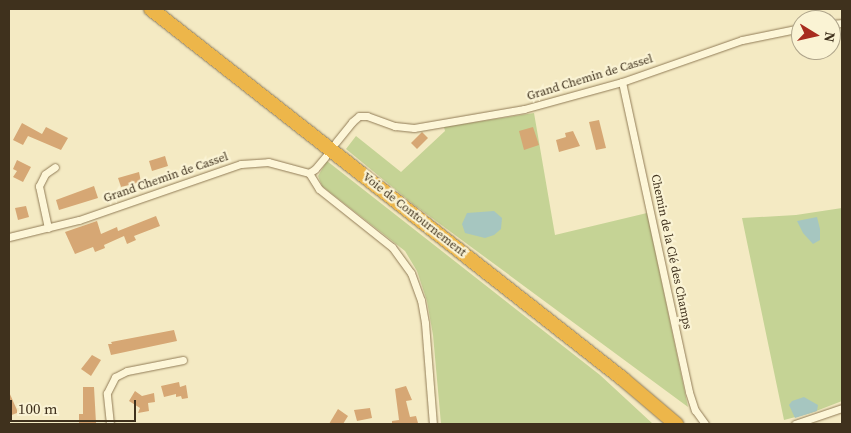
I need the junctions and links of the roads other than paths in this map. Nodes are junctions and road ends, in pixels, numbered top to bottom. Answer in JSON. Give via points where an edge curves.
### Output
{"nodes":[{"id":1,"x":151,"y":9,"type":"edge"},
{"id":2,"x":791,"y":30,"type":"edge"},
{"id":3,"x":622,"y":82,"type":"junction"},
{"id":4,"x":336,"y":142,"type":"dead end"},
{"id":5,"x":325,"y":157,"type":"dead end"},
{"id":6,"x":55,"y":167,"type":"dead end"},
{"id":7,"x":309,"y":172,"type":"junction"},
{"id":8,"x":48,"y":228,"type":"junction"},
{"id":9,"x":9,"y":237,"type":"edge"},
{"id":10,"x":183,"y":360,"type":"dead end"},
{"id":11,"x":842,"y":408,"type":"edge"},
{"id":12,"x":110,"y":424,"type":"edge"},
{"id":13,"x":433,"y":424,"type":"edge"},
{"id":14,"x":676,"y":424,"type":"edge"},
{"id":15,"x":705,"y":424,"type":"edge"},
{"id":16,"x":795,"y":424,"type":"edge"}],
"edges":[{"from":1,"to":14,"type":"highway","name":"Voie de Contournement"},
{"from":2,"to":3,"type":"street","name":"Grand Chemin de Cassel","via":[[742,40]]},
{"from":3,"to":4,"type":"street","name":"Grand Chemin de Cassel","via":[[544,105],[421,127],[395,126],[362,115]]},
{"from":3,"to":15,"type":"street","name":"Chemin de la Clé des Champs","via":[[689,392],[695,410]]},
{"from":5,"to":7,"type":"street"},
{"from":6,"to":8,"type":"street","via":[[45,174],[39,186]]},
{"from":7,"to":8,"type":"street","name":"Grand Chemin de Cassel","via":[[273,162],[248,163]]},
{"from":7,"to":13,"type":"street","via":[[319,189],[392,246],[412,273],[425,322]]},
{"from":8,"to":9,"type":"street","name":"Grand Chemin de Cassel"},
{"from":10,"to":12,"type":"street","via":[[127,371],[115,377],[107,393]]},
{"from":11,"to":16,"type":"street"}]}
